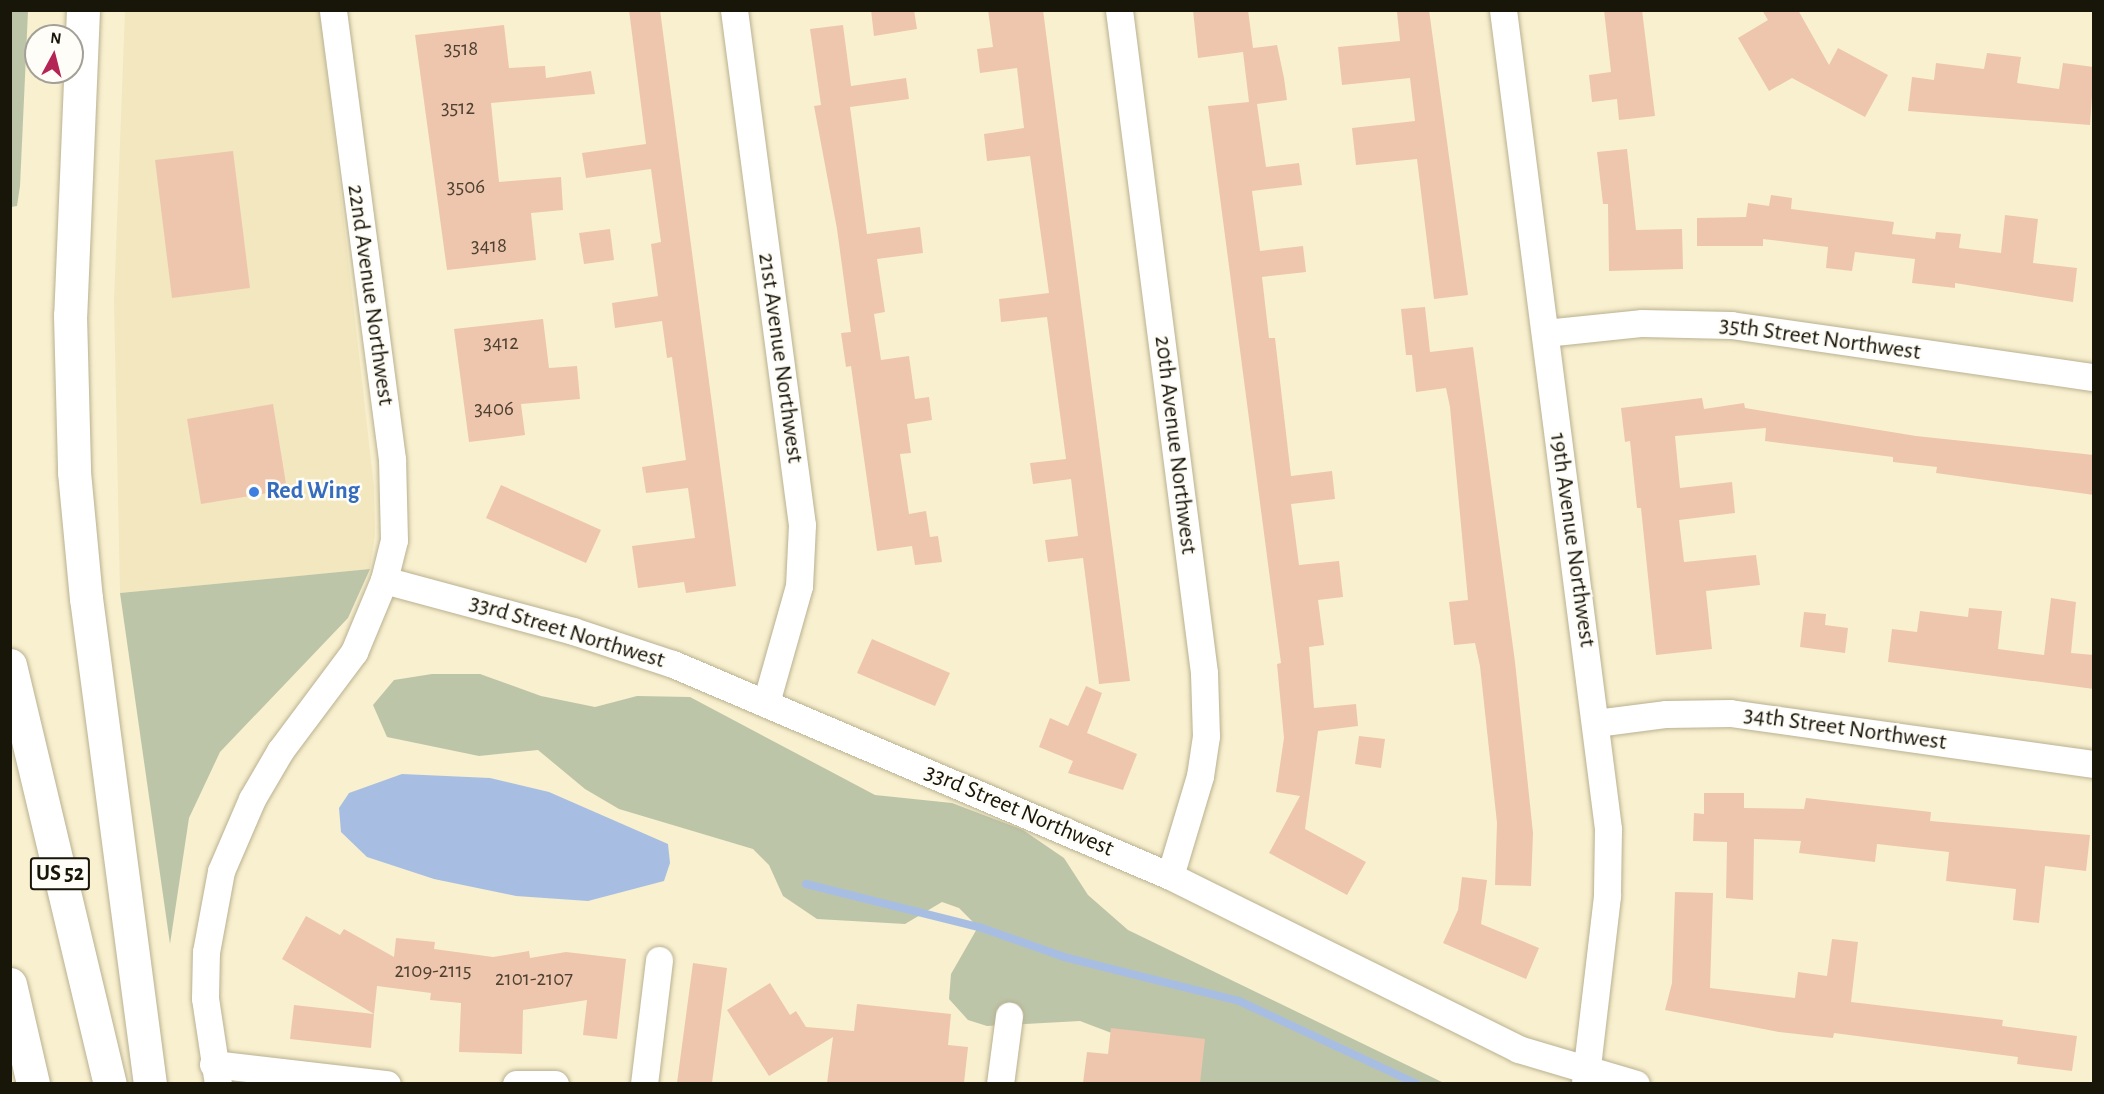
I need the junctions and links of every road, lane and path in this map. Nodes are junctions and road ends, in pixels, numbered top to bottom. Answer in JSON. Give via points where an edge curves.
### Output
{"nodes":[{"id":1,"x":83,"y":10,"type":"edge"},
{"id":2,"x":333,"y":10,"type":"edge"},
{"id":3,"x":734,"y":10,"type":"edge"},
{"id":4,"x":1119,"y":10,"type":"edge"},
{"id":5,"x":1503,"y":10,"type":"edge"},
{"id":6,"x":1545,"y":333,"type":"junction"},
{"id":7,"x":2094,"y":377,"type":"edge"},
{"id":8,"x":384,"y":580,"type":"junction"},
{"id":9,"x":10,"y":665,"type":"edge"},
{"id":10,"x":766,"y":703,"type":"junction"},
{"id":11,"x":1596,"y":723,"type":"junction"},
{"id":12,"x":2094,"y":764,"type":"edge"},
{"id":13,"x":1170,"y":876,"type":"junction"},
{"id":14,"x":659,"y":960,"type":"dead end"},
{"id":15,"x":10,"y":984,"type":"edge"},
{"id":16,"x":1009,"y":1016,"type":"dead end"},
{"id":17,"x":10,"y":1051,"type":"edge"},
{"id":18,"x":215,"y":1074,"type":"edge"},
{"id":19,"x":1586,"y":1077,"type":"edge"},
{"id":20,"x":19,"y":1083,"type":"edge"},
{"id":21,"x":33,"y":1083,"type":"edge"},
{"id":22,"x":110,"y":1083,"type":"edge"},
{"id":23,"x":150,"y":1083,"type":"edge"},
{"id":24,"x":387,"y":1083,"type":"edge"},
{"id":25,"x":516,"y":1083,"type":"edge"},
{"id":26,"x":555,"y":1083,"type":"edge"},
{"id":27,"x":644,"y":1083,"type":"edge"},
{"id":28,"x":1000,"y":1083,"type":"edge"},
{"id":29,"x":1636,"y":1083,"type":"edge"}],
"edges":[{"from":1,"to":23,"type":"highway","via":[[70,315],[74,472],[86,598]]},
{"from":2,"to":8,"type":"street","name":"22nd Avenue Northwest","via":[[396,499],[394,540]]},
{"from":3,"to":10,"type":"street","name":"21st Avenue Northwest","via":[[802,525],[799,586]]},
{"from":4,"to":13,"type":"street","name":"20th Avenue Northwest","via":[[1204,673],[1206,736],[1200,776]]},
{"from":5,"to":6,"type":"street","name":"19th Avenue Northwest"},
{"from":6,"to":7,"type":"street","name":"35th Street Northwest","via":[[1653,323],[1731,325]]},
{"from":6,"to":11,"type":"street","name":"19th Avenue Northwest"},
{"from":8,"to":10,"type":"street","name":"33rd Street Northwest","via":[[573,631]]},
{"from":8,"to":18,"type":"street","name":"22nd Avenue Northwest","via":[[354,652],[280,751],[252,799],[221,871],[206,952],[205,998]]},
{"from":9,"to":22,"type":"highway","number":"US 52"},
{"from":10,"to":13,"type":"street","name":"33rd Street Northwest"},
{"from":11,"to":12,"type":"street","name":"34th Street Northwest","via":[[1666,714],[1730,713]]},
{"from":11,"to":19,"type":"street","name":"19th Avenue Northwest","via":[[1609,862]]},
{"from":13,"to":19,"type":"street","name":"33rd Street Northwest","via":[[1518,1049]]},
{"from":14,"to":27,"type":"street"},
{"from":15,"to":21,"type":"highway"},
{"from":16,"to":28,"type":"street"},
{"from":17,"to":20,"type":"highway"},
{"from":18,"to":24,"type":"street"},
{"from":19,"to":29,"type":"street","name":"33rd Street Northwest"},
{"from":25,"to":26,"type":"street"}]}
